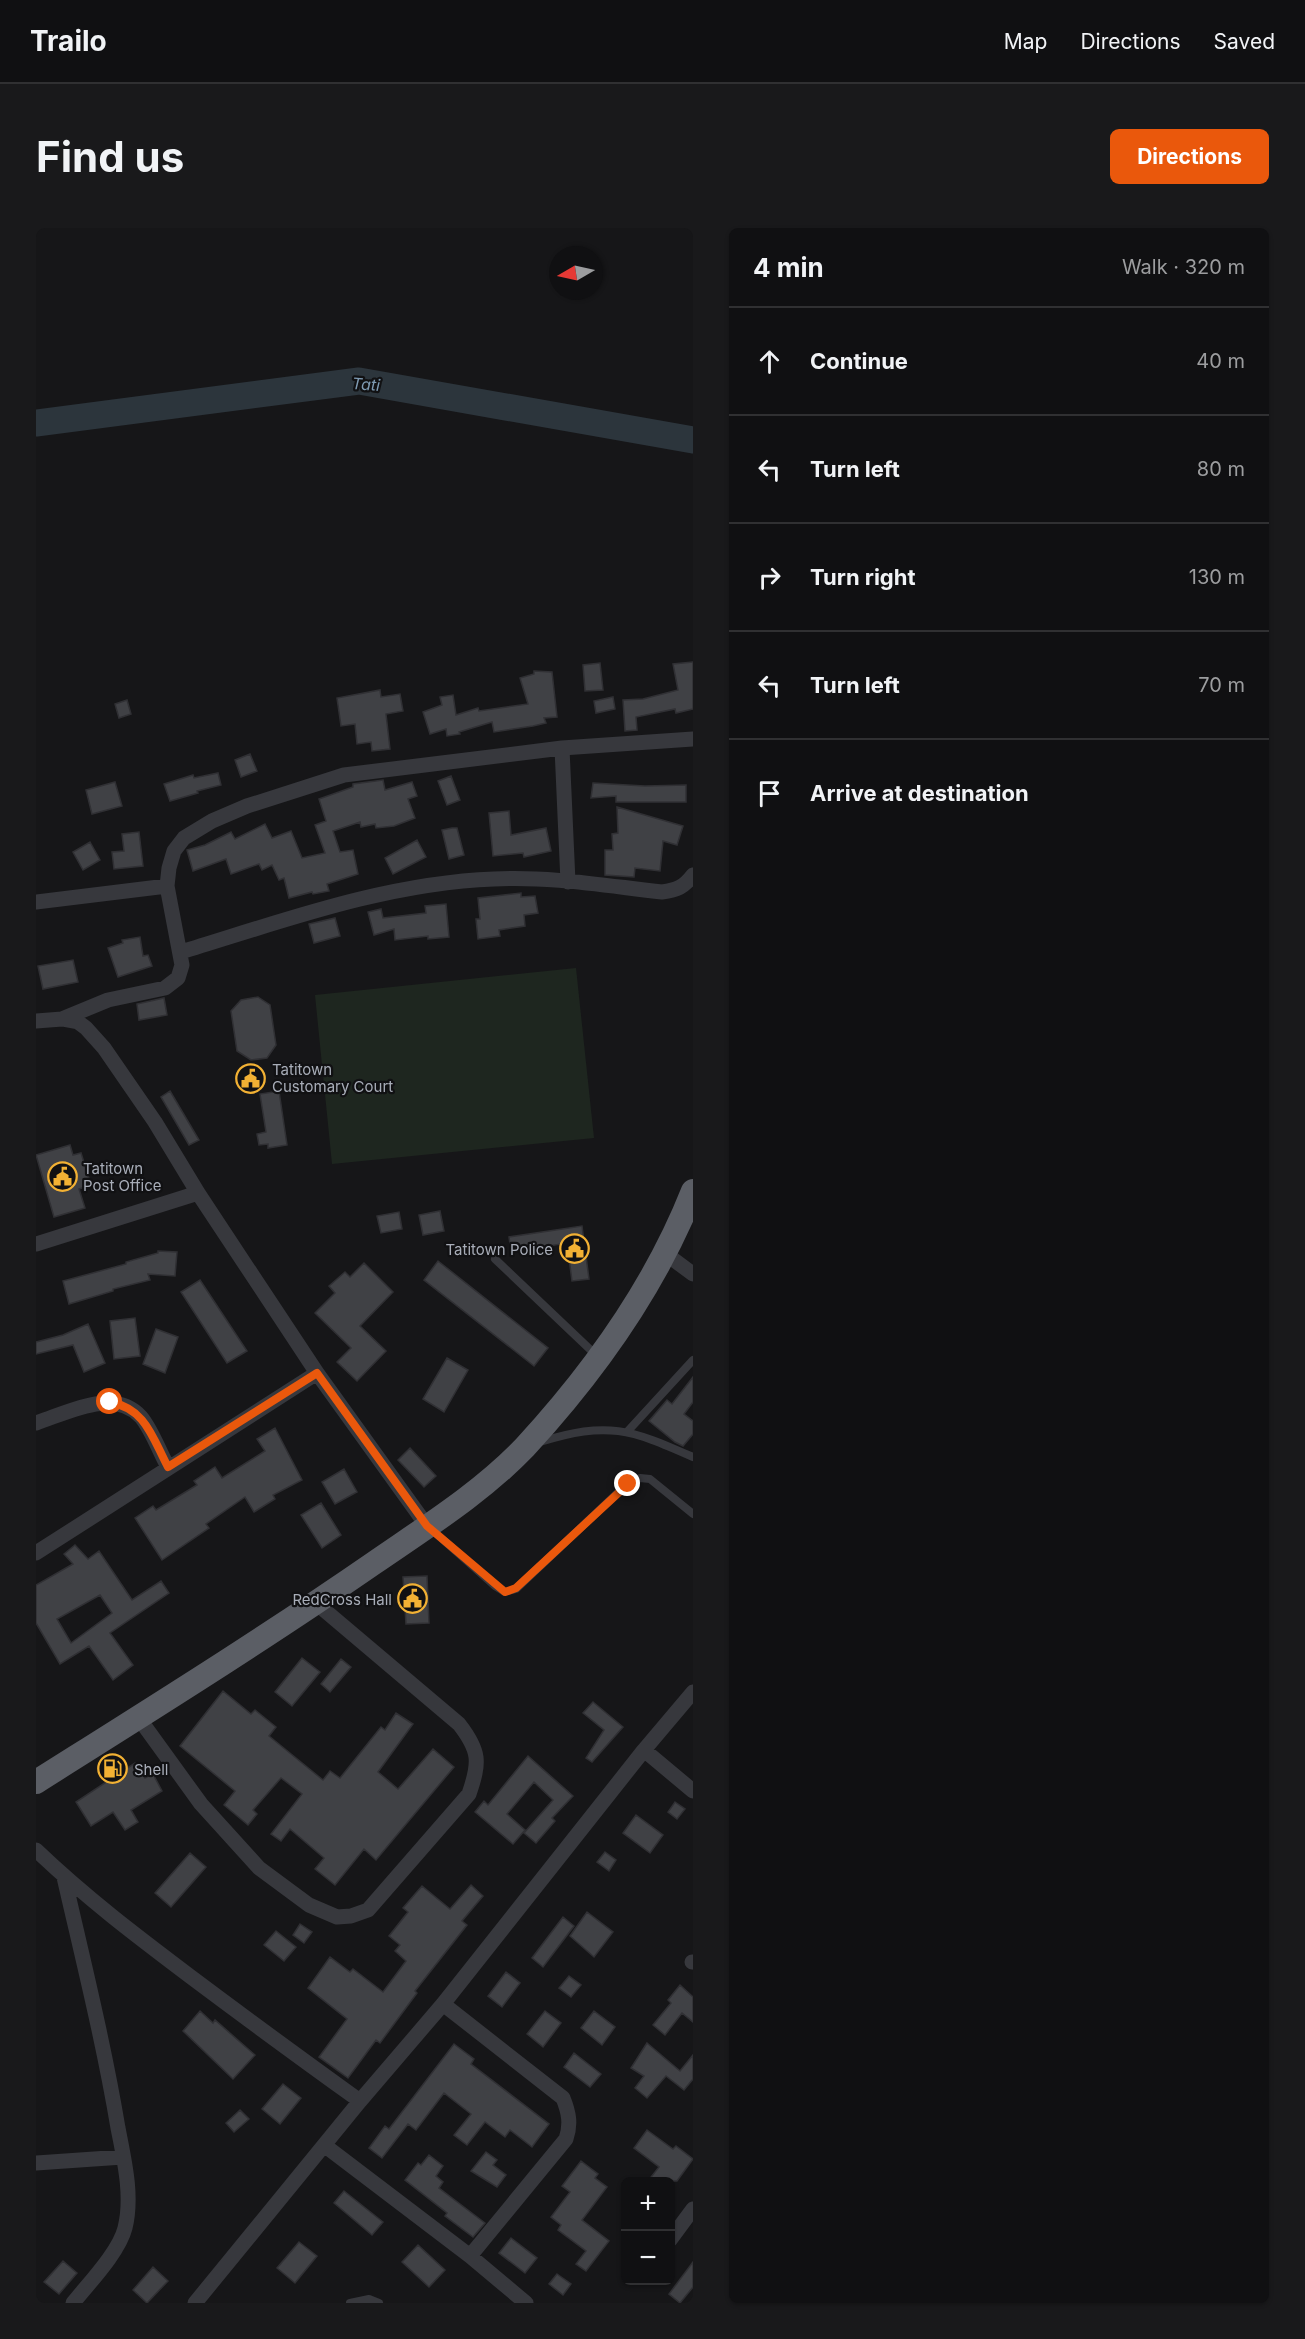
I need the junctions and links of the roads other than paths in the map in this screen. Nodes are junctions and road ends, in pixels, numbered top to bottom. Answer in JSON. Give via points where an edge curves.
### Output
{"nodes":[{"id":1,"x":693,"y":738,"type":"edge"},
{"id":2,"x":562,"y":748,"type":"junction"},
{"id":3,"x":693,"y":875,"type":"edge"},
{"id":4,"x":568,"y":882,"type":"junction"},
{"id":5,"x":167,"y":886,"type":"junction"},
{"id":6,"x":36,"y":902,"type":"edge"},
{"id":7,"x":181,"y":952,"type":"junction"},
{"id":8,"x":62,"y":1019,"type":"junction"},
{"id":9,"x":36,"y":1021,"type":"edge"},
{"id":10,"x":693,"y":1191,"type":"edge"},
{"id":11,"x":198,"y":1193,"type":"junction"},
{"id":12,"x":36,"y":1244,"type":"edge"},
{"id":13,"x":666,"y":1254,"type":"junction"},
{"id":14,"x":495,"y":1259,"type":"dead end"},
{"id":15,"x":693,"y":1274,"type":"edge"},
{"id":16,"x":598,"y":1357,"type":"junction"},
{"id":17,"x":693,"y":1360,"type":"edge"},
{"id":18,"x":317,"y":1373,"type":"junction"},
{"id":19,"x":36,"y":1424,"type":"edge"},
{"id":20,"x":627,"y":1432,"type":"junction"},
{"id":21,"x":524,"y":1447,"type":"junction"},
{"id":22,"x":693,"y":1457,"type":"edge"},
{"id":23,"x":168,"y":1467,"type":"junction"},
{"id":24,"x":693,"y":1514,"type":"edge"},
{"id":25,"x":427,"y":1526,"type":"junction"},
{"id":26,"x":36,"y":1553,"type":"edge"},
{"id":27,"x":316,"y":1603,"type":"junction"},
{"id":28,"x":693,"y":1692,"type":"edge"},
{"id":29,"x":138,"y":1717,"type":"junction"},
{"id":30,"x":644,"y":1750,"type":"junction"},
{"id":31,"x":36,"y":1782,"type":"edge"},
{"id":32,"x":693,"y":1791,"type":"edge"},
{"id":33,"x":36,"y":1850,"type":"edge"},
{"id":34,"x":64,"y":1877,"type":"junction"},
{"id":35,"x":443,"y":2004,"type":"junction"},
{"id":36,"x":360,"y":2101,"type":"junction"},
{"id":37,"x":324,"y":2145,"type":"junction"},
{"id":38,"x":123,"y":2157,"type":"junction"},
{"id":39,"x":36,"y":2163,"type":"edge"},
{"id":40,"x":693,"y":2209,"type":"edge"},
{"id":41,"x":675,"y":2233,"type":"edge"},
{"id":42,"x":470,"y":2256,"type":"junction"},
{"id":43,"x":73,"y":2303,"type":"edge"},
{"id":44,"x":195,"y":2303,"type":"edge"},
{"id":45,"x":350,"y":2303,"type":"edge"},
{"id":46,"x":379,"y":2303,"type":"edge"},
{"id":47,"x":526,"y":2303,"type":"edge"}],
"edges":[{"from":1,"to":2,"type":"street"},
{"from":2,"to":4,"type":"street"},
{"from":2,"to":5,"type":"street","via":[[344,775],[247,806],[184,838],[174,851]]},
{"from":3,"to":4,"type":"street","via":[[676,891],[662,892]]},
{"from":4,"to":7,"type":"street","via":[[496,878],[368,896]]},
{"from":5,"to":6,"type":"street"},
{"from":5,"to":7,"type":"street"},
{"from":7,"to":8,"type":"street","via":[[178,978],[165,988],[108,1000]]},
{"from":8,"to":9,"type":"street"},
{"from":8,"to":11,"type":"street","via":[[78,1022],[104,1048]]},
{"from":10,"to":13,"type":"highway"},
{"from":11,"to":12,"type":"street"},
{"from":11,"to":18,"type":"street"},
{"from":13,"to":15,"type":"street"},
{"from":13,"to":16,"type":"highway","via":[[624,1324]]},
{"from":14,"to":16,"type":"lane"},
{"from":16,"to":21,"type":"highway"},
{"from":17,"to":20,"type":"lane"},
{"from":18,"to":23,"type":"street"},
{"from":18,"to":25,"type":"street"},
{"from":19,"to":23,"type":"street","via":[[97,1404],[120,1404],[142,1418]]},
{"from":20,"to":21,"type":"lane","via":[[582,1432]]},
{"from":20,"to":22,"type":"lane"},
{"from":21,"to":25,"type":"highway","via":[[476,1491]]},
{"from":23,"to":26,"type":"street"},
{"from":24,"to":25,"type":"lane","via":[[651,1479],[640,1478],[628,1484],[516,1588],[505,1592]]},
{"from":25,"to":27,"type":"highway"},
{"from":27,"to":29,"type":"highway"},
{"from":27,"to":29,"type":"street","via":[[459,1724],[472,1740],[476,1758],[469,1794],[368,1910],[337,1917],[309,1905],[259,1868],[201,1804]]},
{"from":28,"to":30,"type":"street"},
{"from":29,"to":31,"type":"highway"},
{"from":30,"to":32,"type":"street"},
{"from":30,"to":35,"type":"street"},
{"from":33,"to":34,"type":"street"},
{"from":34,"to":36,"type":"street","via":[[134,1934]]},
{"from":34,"to":38,"type":"street","via":[[112,2090]]},
{"from":35,"to":36,"type":"street"},
{"from":35,"to":42,"type":"street","via":[[563,2098],[570,2126],[566,2139]]},
{"from":36,"to":37,"type":"street"},
{"from":37,"to":42,"type":"street"},
{"from":37,"to":44,"type":"street"},
{"from":38,"to":39,"type":"street"},
{"from":38,"to":43,"type":"street","via":[[125,2229],[118,2245]]},
{"from":40,"to":41,"type":"street"},
{"from":42,"to":47,"type":"street"},
{"from":45,"to":46,"type":"lane","via":[[369,2299]]}]}
